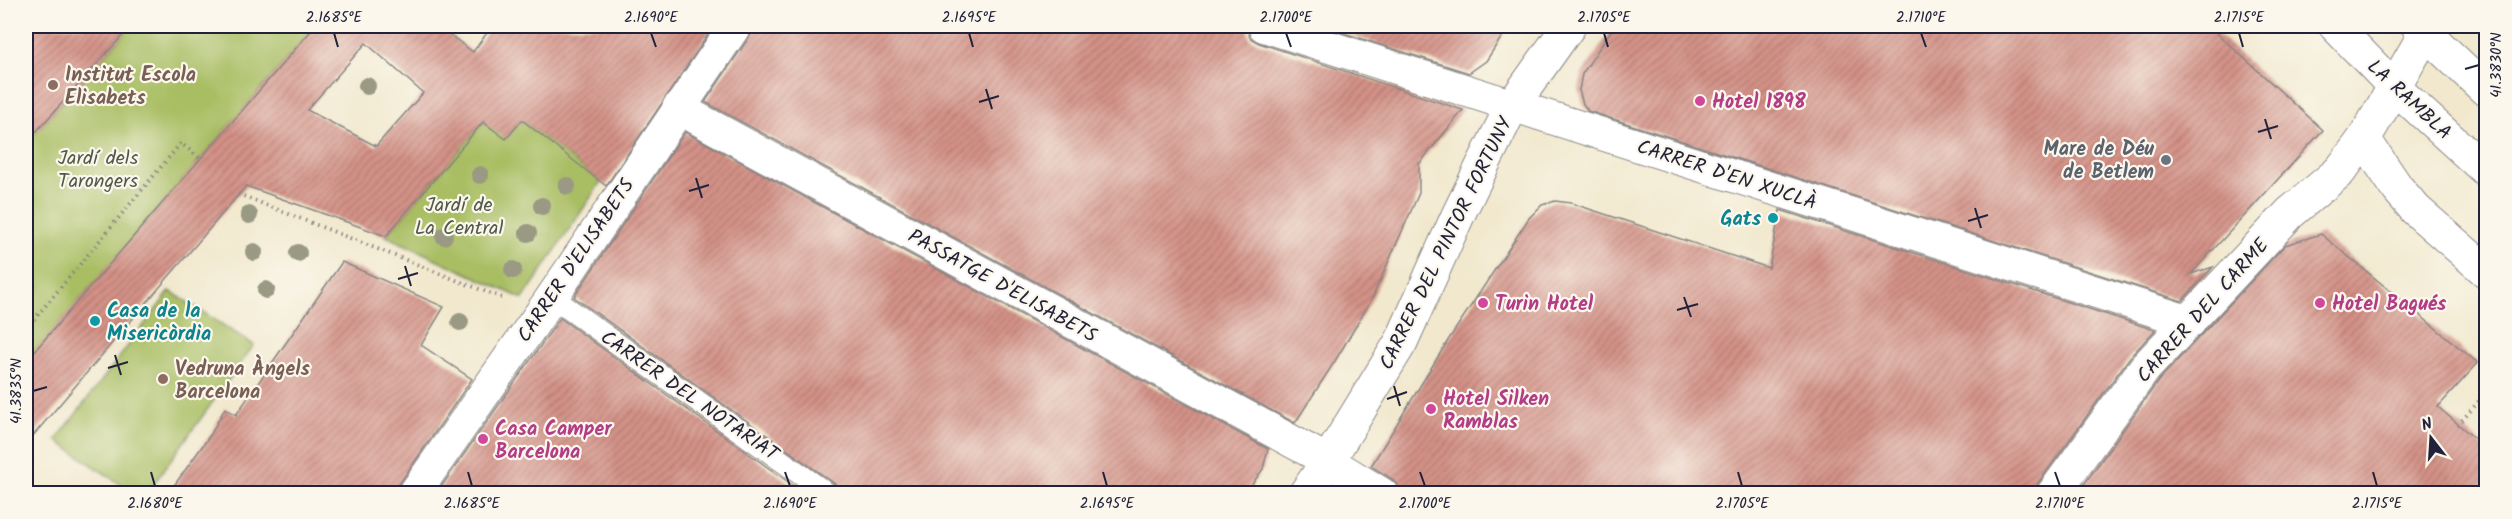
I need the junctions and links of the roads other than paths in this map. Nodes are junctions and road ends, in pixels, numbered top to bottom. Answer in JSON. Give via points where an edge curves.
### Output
{"nodes":[{"id":1,"x":735,"y":26,"type":"edge"},
{"id":2,"x":1264,"y":26,"type":"edge"},
{"id":3,"x":1569,"y":26,"type":"edge"},
{"id":4,"x":2335,"y":26,"type":"edge"},
{"id":5,"x":2428,"y":28,"type":"edge"},
{"id":6,"x":2394,"y":87,"type":"junction"},
{"id":7,"x":2487,"y":90,"type":"edge"},
{"id":8,"x":1512,"y":106,"type":"junction"},
{"id":9,"x":678,"y":108,"type":"junction"},
{"id":10,"x":2364,"y":139,"type":"junction"},
{"id":11,"x":2487,"y":171,"type":"edge"},
{"id":12,"x":2487,"y":271,"type":"edge"},
{"id":13,"x":544,"y":308,"type":"junction"},
{"id":14,"x":2190,"y":322,"type":"junction"},
{"id":15,"x":1328,"y":461,"type":"junction"},
{"id":16,"x":414,"y":494,"type":"edge"},
{"id":17,"x":828,"y":494,"type":"edge"},
{"id":18,"x":1305,"y":494,"type":"edge"},
{"id":19,"x":1382,"y":494,"type":"edge"},
{"id":20,"x":2053,"y":494,"type":"edge"}],
"edges":[{"from":1,"to":9,"type":"street","name":"CARRER D'ELISABETS"},
{"from":2,"to":8,"type":"street","name":"CARRER D'EN XUCLÀ"},
{"from":3,"to":8,"type":"street","name":"CARRER DEL PINTOR FORTUNY"},
{"from":4,"to":6,"type":"street","name":"LA RAMBLA"},
{"from":5,"to":6,"type":"street","name":"CARRER DEL CARME"},
{"from":5,"to":7,"type":"street"},
{"from":6,"to":10,"type":"street","name":"CARRER DEL CARME"},
{"from":6,"to":11,"type":"street","name":"LA RAMBLA"},
{"from":8,"to":14,"type":"street","name":"CARRER D'EN XUCLÀ"},
{"from":8,"to":15,"type":"street","name":"CARRER DEL PINTOR FORTUNY","via":[[1401,342]]},
{"from":9,"to":13,"type":"street","name":"CARRER D'ELISABETS"},
{"from":9,"to":15,"type":"street","name":"PASSATGE D'ELISABETS"},
{"from":10,"to":12,"type":"street","via":[[2416,210]]},
{"from":10,"to":14,"type":"street","name":"CARRER DEL CARME","via":[[2340,171],[2290,213]]},
{"from":13,"to":16,"type":"street","name":"CARRER D'ELISABETS"},
{"from":13,"to":17,"type":"lane","name":"CARRER DEL NOTARIAT"},
{"from":14,"to":20,"type":"street","name":"CARRER DEL CARME","via":[[2145,368]]},
{"from":15,"to":18,"type":"street","name":"CARRER DEL PINTOR FORTUNY"},
{"from":15,"to":19,"type":"street","name":"PASSATGE D'ELISABETS"}]}
